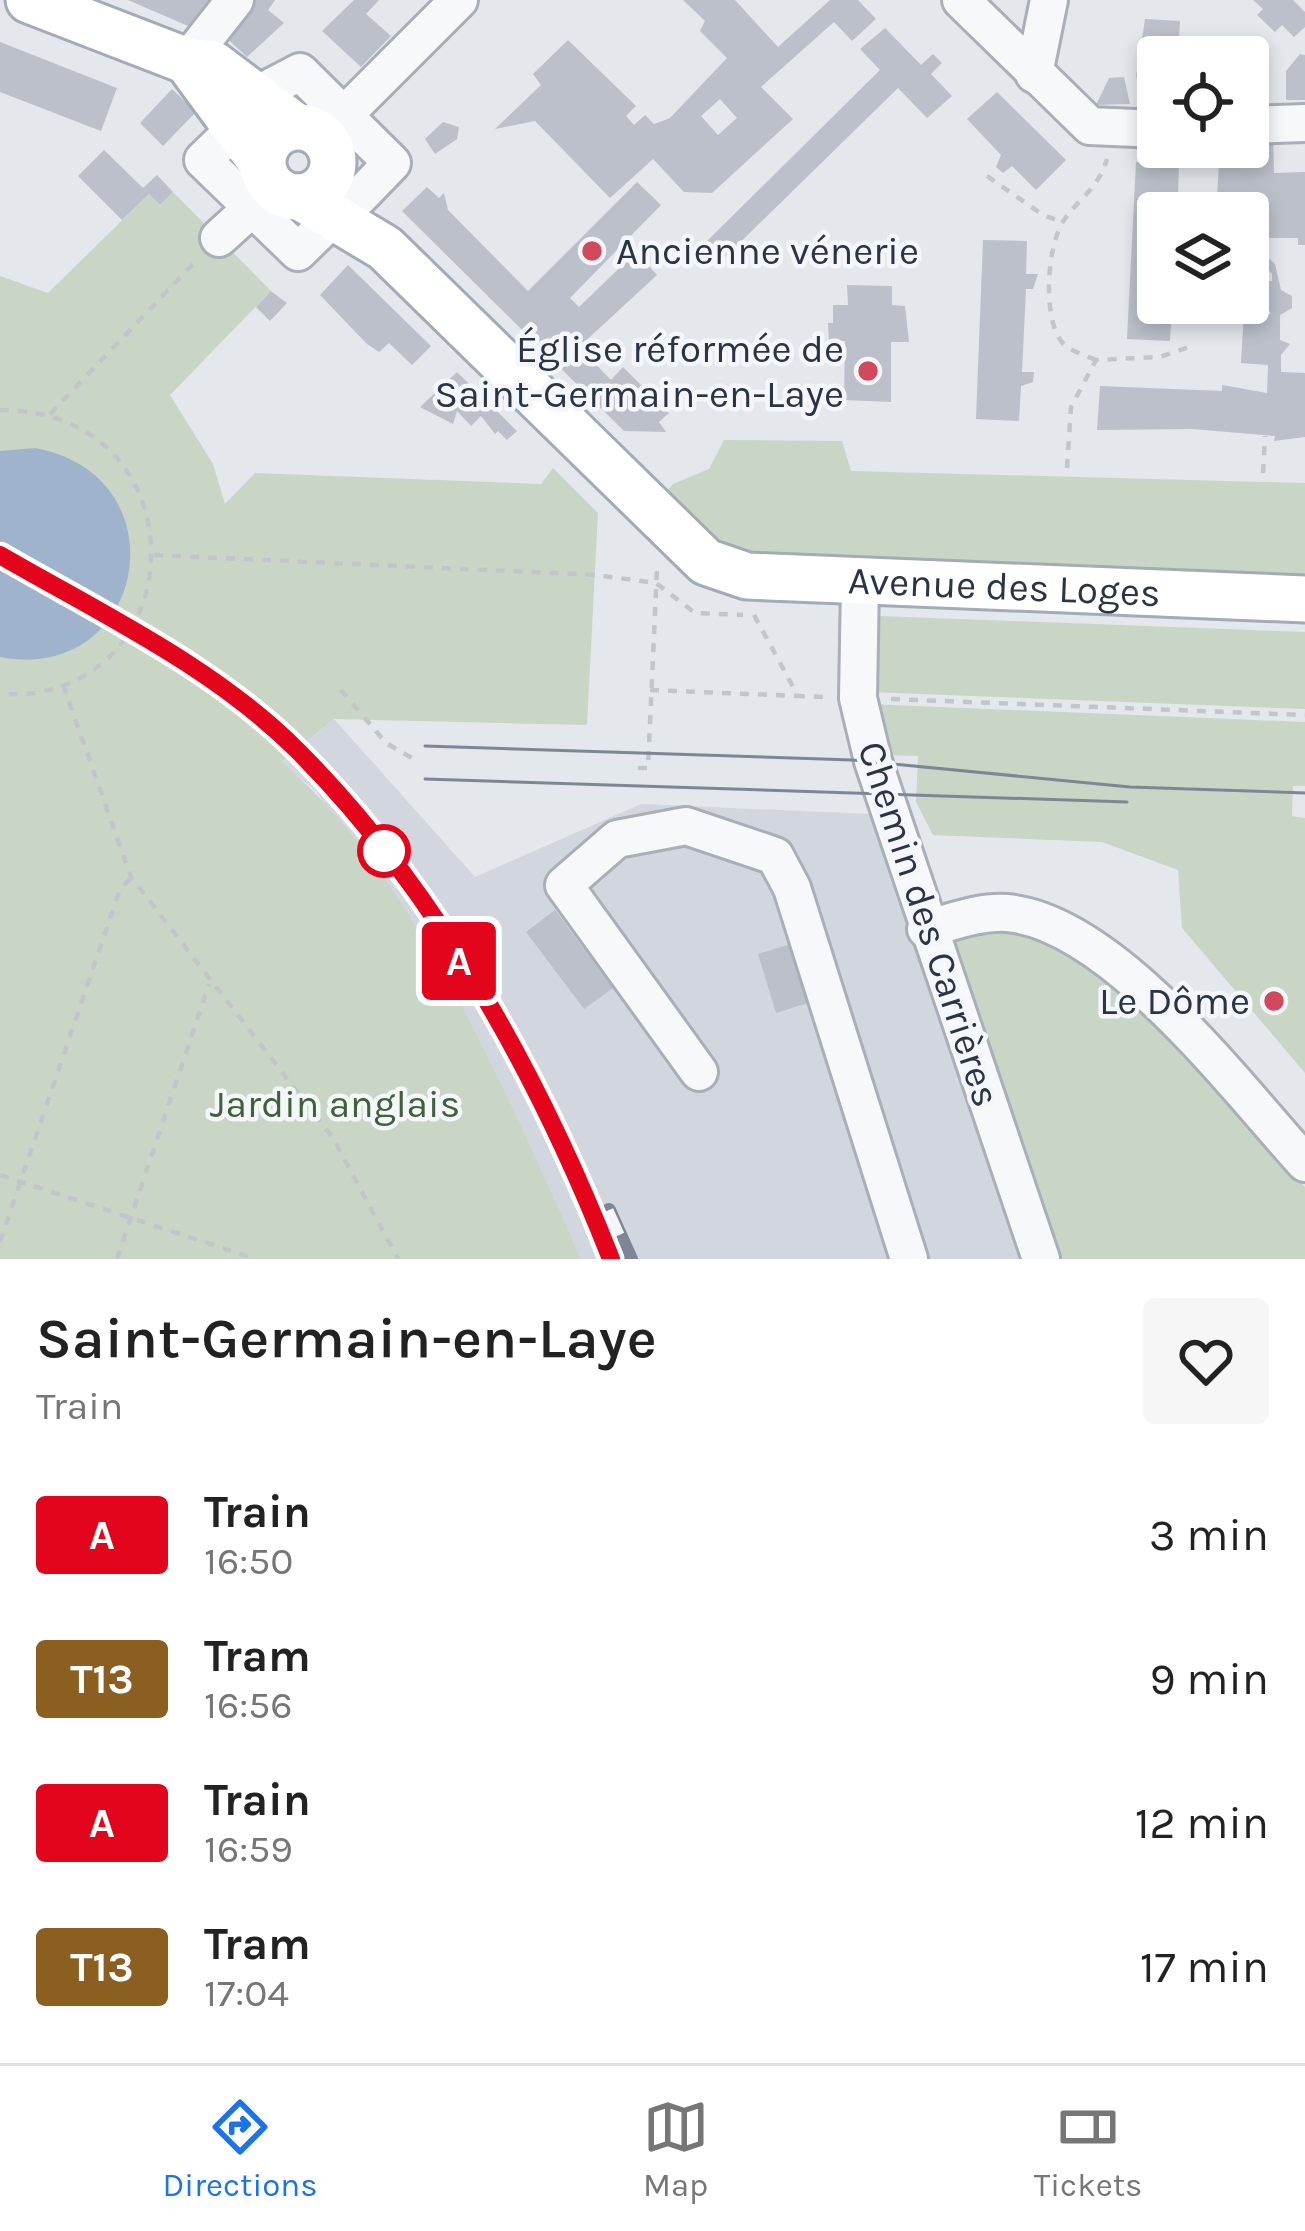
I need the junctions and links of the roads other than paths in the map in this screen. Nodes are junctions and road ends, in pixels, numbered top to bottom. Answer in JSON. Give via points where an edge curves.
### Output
{"nodes":[{"id":1,"x":29,"y":0,"type":"edge"},
{"id":2,"x":235,"y":0,"type":"edge"},
{"id":3,"x":459,"y":0,"type":"edge"},
{"id":4,"x":962,"y":0,"type":"edge"},
{"id":5,"x":1049,"y":0,"type":"edge"},
{"id":6,"x":187,"y":61,"type":"junction"},
{"id":7,"x":1034,"y":74,"type":"junction"},
{"id":8,"x":1305,"y":123,"type":"edge"},
{"id":9,"x":1269,"y":124,"type":"edge"},
{"id":10,"x":1137,"y":129,"type":"edge"},
{"id":11,"x":297,"y":162,"type":"junction"},
{"id":12,"x":219,"y":238,"type":"road end"},
{"id":13,"x":860,"y":583,"type":"junction"},
{"id":14,"x":1305,"y":599,"type":"edge"},
{"id":15,"x":926,"y":929,"type":"junction"},
{"id":16,"x":699,"y":1072,"type":"dead end"},
{"id":17,"x":1305,"y":1163,"type":"edge"},
{"id":18,"x":910,"y":1259,"type":"edge"},
{"id":19,"x":1041,"y":1259,"type":"edge"}],
"edges":[{"from":1,"to":6,"type":"main road"},
{"from":2,"to":6,"type":"street"},
{"from":3,"to":11,"type":"street"},
{"from":4,"to":7,"type":"street"},
{"from":5,"to":7,"type":"street"},
{"from":6,"to":11,"type":"main road"},
{"from":7,"to":10,"type":"street","via":[[1090,126]]},
{"from":8,"to":9,"type":"street"},
{"from":11,"to":12,"type":"street"},
{"from":11,"to":13,"type":"main road","name":"Avenue des Loges","via":[[706,562],[746,576]]},
{"from":13,"to":14,"type":"main road","name":"Avenue des Loges"},
{"from":13,"to":15,"type":"street","name":"Chemin des Carrières","via":[[858,698]]},
{"from":15,"to":17,"type":"street","via":[[1009,913],[1100,953],[1145,989]]},
{"from":15,"to":19,"type":"street","name":"Chemin des Carrières"},
{"from":16,"to":18,"type":"street","via":[[564,885],[617,838],[686,826],[775,856]]}]}
